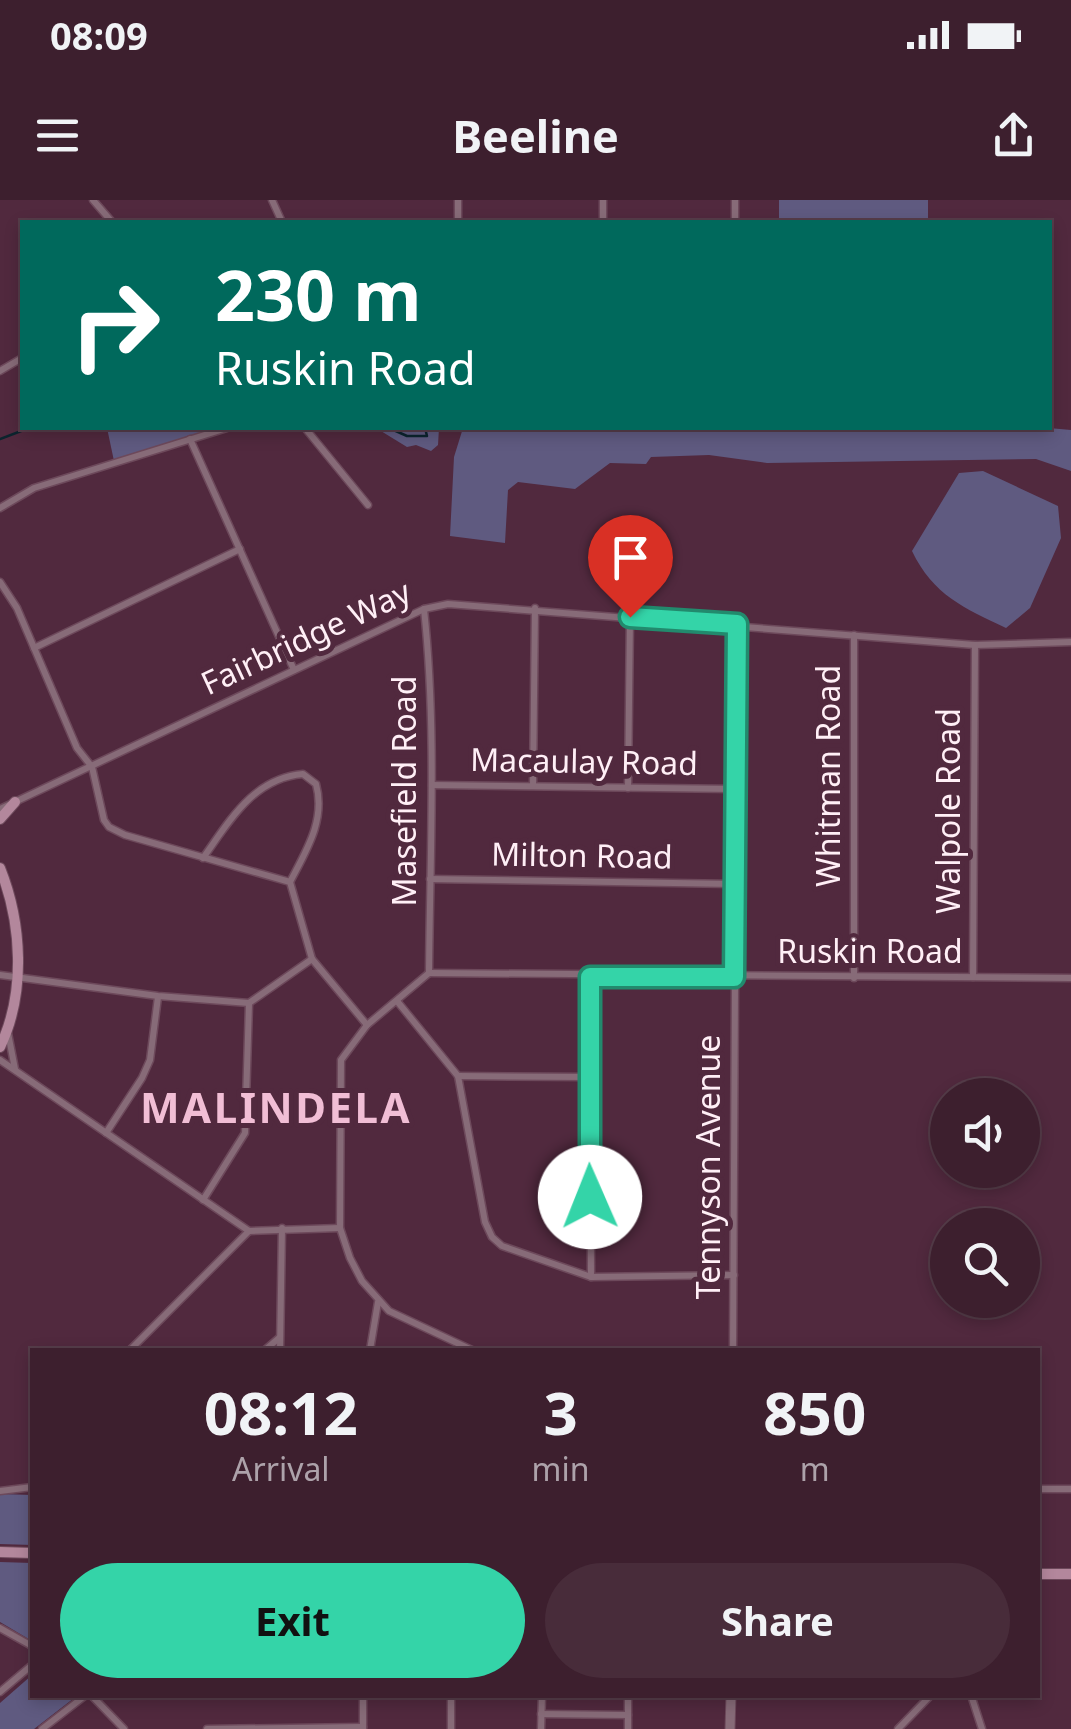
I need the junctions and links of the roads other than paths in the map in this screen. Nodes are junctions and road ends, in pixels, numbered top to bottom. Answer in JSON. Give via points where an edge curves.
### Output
{"nodes":[{"id":1,"x":93,"y":200,"type":"edge"},
{"id":2,"x":110,"y":220,"type":"edge"},
{"id":3,"x":220,"y":430,"type":"edge"},
{"id":4,"x":307,"y":430,"type":"edge"},
{"id":5,"x":190,"y":439,"type":"junction"},
{"id":6,"x":368,"y":505,"type":"dead end"},
{"id":7,"x":0,"y":508,"type":"edge"},
{"id":8,"x":240,"y":549,"type":"junction"},
{"id":9,"x":0,"y":582,"type":"edge"},
{"id":10,"x":424,"y":608,"type":"junction"},
{"id":11,"x":535,"y":608,"type":"junction"},
{"id":12,"x":630,"y":617,"type":"junction"},
{"id":13,"x":737,"y":624,"type":"junction"},
{"id":14,"x":854,"y":635,"type":"junction"},
{"id":15,"x":1071,"y":642,"type":"edge"},
{"id":16,"x":974,"y":645,"type":"junction"},
{"id":17,"x":34,"y":648,"type":"junction"},
{"id":18,"x":294,"y":670,"type":"junction"},
{"id":19,"x":92,"y":766,"type":"junction"},
{"id":20,"x":432,"y":785,"type":"junction"},
{"id":21,"x":533,"y":785,"type":"junction"},
{"id":22,"x":628,"y":788,"type":"junction"},
{"id":23,"x":734,"y":789,"type":"junction"},
{"id":24,"x":15,"y":802,"type":"junction"},
{"id":25,"x":0,"y":808,"type":"edge"},
{"id":26,"x":0,"y":819,"type":"edge"},
{"id":27,"x":203,"y":858,"type":"junction"},
{"id":28,"x":0,"y":868,"type":"edge"},
{"id":29,"x":430,"y":879,"type":"junction"},
{"id":30,"x":290,"y":882,"type":"junction"},
{"id":31,"x":734,"y":884,"type":"junction"},
{"id":32,"x":312,"y":959,"type":"junction"},
{"id":33,"x":429,"y":974,"type":"junction"},
{"id":34,"x":0,"y":975,"type":"edge"},
{"id":35,"x":590,"y":977,"type":"junction"},
{"id":36,"x":734,"y":977,"type":"junction"},
{"id":37,"x":973,"y":977,"type":"junction"},
{"id":38,"x":16,"y":978,"type":"junction"},
{"id":39,"x":854,"y":978,"type":"junction"},
{"id":40,"x":1071,"y":978,"type":"edge"},
{"id":41,"x":158,"y":996,"type":"junction"},
{"id":42,"x":397,"y":1001,"type":"junction"},
{"id":43,"x":249,"y":1004,"type":"junction"},
{"id":44,"x":367,"y":1025,"type":"junction"},
{"id":45,"x":8,"y":1031,"type":"junction"},
{"id":46,"x":0,"y":1047,"type":"edge"},
{"id":47,"x":0,"y":1060,"type":"edge"},
{"id":48,"x":16,"y":1071,"type":"junction"},
{"id":49,"x":458,"y":1076,"type":"junction"},
{"id":50,"x":588,"y":1077,"type":"junction"},
{"id":51,"x":106,"y":1133,"type":"junction"},
{"id":52,"x":203,"y":1200,"type":"junction"},
{"id":53,"x":282,"y":1228,"type":"junction"},
{"id":54,"x":340,"y":1228,"type":"junction"},
{"id":55,"x":249,"y":1231,"type":"junction"},
{"id":56,"x":734,"y":1275,"type":"junction"},
{"id":57,"x":591,"y":1277,"type":"junction"},
{"id":58,"x":379,"y":1300,"type":"junction"},
{"id":59,"x":280,"y":1338,"type":"junction"},
{"id":60,"x":132,"y":1348,"type":"edge"},
{"id":61,"x":268,"y":1348,"type":"edge"},
{"id":62,"x":280,"y":1348,"type":"edge"},
{"id":63,"x":370,"y":1348,"type":"edge"},
{"id":64,"x":465,"y":1348,"type":"edge"},
{"id":65,"x":733,"y":1348,"type":"edge"},
{"id":66,"x":30,"y":1488,"type":"edge"},
{"id":67,"x":1040,"y":1488,"type":"edge"},
{"id":68,"x":1071,"y":1489,"type":"edge"},
{"id":69,"x":0,"y":1491,"type":"edge"},
{"id":70,"x":0,"y":1552,"type":"edge"},
{"id":71,"x":30,"y":1554,"type":"edge"},
{"id":72,"x":1040,"y":1574,"type":"edge"},
{"id":73,"x":1071,"y":1574,"type":"edge"},
{"id":74,"x":0,"y":1628,"type":"edge"},
{"id":75,"x":30,"y":1645,"type":"edge"},
{"id":76,"x":30,"y":1667,"type":"edge"},
{"id":77,"x":0,"y":1692,"type":"edge"},
{"id":78,"x":85,"y":1698,"type":"edge"},
{"id":79,"x":92,"y":1698,"type":"edge"},
{"id":80,"x":363,"y":1698,"type":"edge"},
{"id":81,"x":451,"y":1698,"type":"edge"},
{"id":82,"x":542,"y":1698,"type":"edge"},
{"id":83,"x":628,"y":1698,"type":"edge"},
{"id":84,"x":731,"y":1698,"type":"edge"},
{"id":85,"x":928,"y":1698,"type":"edge"},
{"id":86,"x":972,"y":1698,"type":"edge"},
{"id":87,"x":541,"y":1714,"type":"junction"},
{"id":88,"x":628,"y":1716,"type":"junction"},
{"id":89,"x":363,"y":1728,"type":"edge"},
{"id":90,"x":42,"y":1729,"type":"edge"},
{"id":91,"x":124,"y":1729,"type":"edge"},
{"id":92,"x":207,"y":1729,"type":"edge"},
{"id":93,"x":451,"y":1729,"type":"edge"},
{"id":94,"x":541,"y":1729,"type":"edge"},
{"id":95,"x":628,"y":1729,"type":"edge"},
{"id":96,"x":730,"y":1729,"type":"edge"},
{"id":97,"x":898,"y":1729,"type":"edge"},
{"id":98,"x":982,"y":1729,"type":"edge"}],
"edges":[{"from":1,"to":2,"type":"street"},
{"from":3,"to":5,"type":"street"},
{"from":4,"to":6,"type":"street"},
{"from":5,"to":7,"type":"street","via":[[34,488]]},
{"from":5,"to":8,"type":"street"},
{"from":8,"to":17,"type":"street"},
{"from":8,"to":18,"type":"street"},
{"from":9,"to":17,"type":"street"},
{"from":10,"to":11,"type":"street","name":"Fairbridge Way"},
{"from":10,"to":18,"type":"street","name":"Fairbridge Way"},
{"from":10,"to":20,"type":"street","name":"Masefield Road"},
{"from":11,"to":12,"type":"street","name":"Fairbridge Way"},
{"from":11,"to":21,"type":"street"},
{"from":12,"to":13,"type":"street","name":"Fairbridge Way"},
{"from":12,"to":22,"type":"street"},
{"from":13,"to":14,"type":"street","name":"Fairbridge Way"},
{"from":13,"to":23,"type":"street","name":"Tennyson Avenue"},
{"from":14,"to":16,"type":"street","name":"Fairbridge Way"},
{"from":14,"to":39,"type":"street","name":"Whitman Road"},
{"from":15,"to":16,"type":"street","name":"Fairbridge Way"},
{"from":16,"to":37,"type":"street","name":"Walpole Road"},
{"from":17,"to":19,"type":"street","via":[[77,748]]},
{"from":18,"to":19,"type":"street","name":"Fairbridge Way"},
{"from":19,"to":24,"type":"street","name":"Fairbridge Way"},
{"from":19,"to":27,"type":"street","via":[[108,827]]},
{"from":20,"to":21,"type":"street","name":"Macaulay Road"},
{"from":20,"to":29,"type":"street","name":"Masefield Road"},
{"from":21,"to":22,"type":"street","name":"Macaulay Road"},
{"from":22,"to":23,"type":"street","name":"Macaulay Road"},
{"from":23,"to":31,"type":"street","name":"Tennyson Avenue"},
{"from":24,"to":25,"type":"street","name":"Fairbridge Way"},
{"from":24,"to":26,"type":"main road"},
{"from":27,"to":30,"type":"street"},
{"from":27,"to":30,"type":"street","via":[[249,796],[303,774],[316,784],[318,817]]},
{"from":28,"to":38,"type":"main road","via":[[16,930]]},
{"from":29,"to":31,"type":"street","name":"Milton Road"},
{"from":29,"to":33,"type":"street","name":"Masefield Road"},
{"from":30,"to":32,"type":"street"},
{"from":31,"to":36,"type":"street","name":"Tennyson Avenue"},
{"from":32,"to":43,"type":"street"},
{"from":32,"to":44,"type":"street"},
{"from":33,"to":35,"type":"street","name":"Ruskin Road"},
{"from":33,"to":42,"type":"street"},
{"from":34,"to":38,"type":"street"},
{"from":35,"to":36,"type":"street","name":"Ruskin Road"},
{"from":35,"to":50,"type":"street"},
{"from":36,"to":39,"type":"street","name":"Ruskin Road"},
{"from":36,"to":56,"type":"street","name":"Tennyson Avenue"},
{"from":37,"to":39,"type":"street","name":"Ruskin Road"},
{"from":37,"to":40,"type":"street","name":"Ruskin Road"},
{"from":38,"to":41,"type":"street"},
{"from":38,"to":45,"type":"main road"},
{"from":41,"to":43,"type":"street"},
{"from":41,"to":51,"type":"street","via":[[150,1060]]},
{"from":42,"to":44,"type":"street"},
{"from":42,"to":49,"type":"street"},
{"from":43,"to":52,"type":"street","via":[[245,1133]]},
{"from":44,"to":54,"type":"street","via":[[340,1066]]},
{"from":45,"to":46,"type":"main road"},
{"from":45,"to":48,"type":"street"},
{"from":47,"to":48,"type":"street"},
{"from":48,"to":51,"type":"street"},
{"from":49,"to":50,"type":"street"},
{"from":49,"to":57,"type":"street","via":[[492,1238],[517,1254]]},
{"from":50,"to":57,"type":"street"},
{"from":51,"to":52,"type":"street"},
{"from":52,"to":55,"type":"street"},
{"from":53,"to":54,"type":"street"},
{"from":53,"to":55,"type":"street"},
{"from":53,"to":59,"type":"street"},
{"from":54,"to":58,"type":"street","via":[[350,1258]]},
{"from":55,"to":60,"type":"street"},
{"from":56,"to":57,"type":"street"},
{"from":56,"to":65,"type":"street","name":"Tennyson Avenue"},
{"from":58,"to":63,"type":"street"},
{"from":58,"to":64,"type":"street"},
{"from":59,"to":61,"type":"street"},
{"from":59,"to":62,"type":"street"},
{"from":66,"to":69,"type":"street"},
{"from":67,"to":68,"type":"street"},
{"from":70,"to":71,"type":"main road"},
{"from":72,"to":73,"type":"main road"},
{"from":74,"to":75,"type":"street"},
{"from":76,"to":77,"type":"street"},
{"from":78,"to":90,"type":"street"},
{"from":79,"to":91,"type":"street"},
{"from":80,"to":89,"type":"street"},
{"from":81,"to":93,"type":"street"},
{"from":82,"to":87,"type":"street"},
{"from":83,"to":88,"type":"street"},
{"from":84,"to":96,"type":"street"},
{"from":85,"to":97,"type":"street"},
{"from":86,"to":98,"type":"street"},
{"from":87,"to":88,"type":"street"},
{"from":87,"to":94,"type":"street"},
{"from":88,"to":95,"type":"street"},
{"from":89,"to":92,"type":"street"}]}
